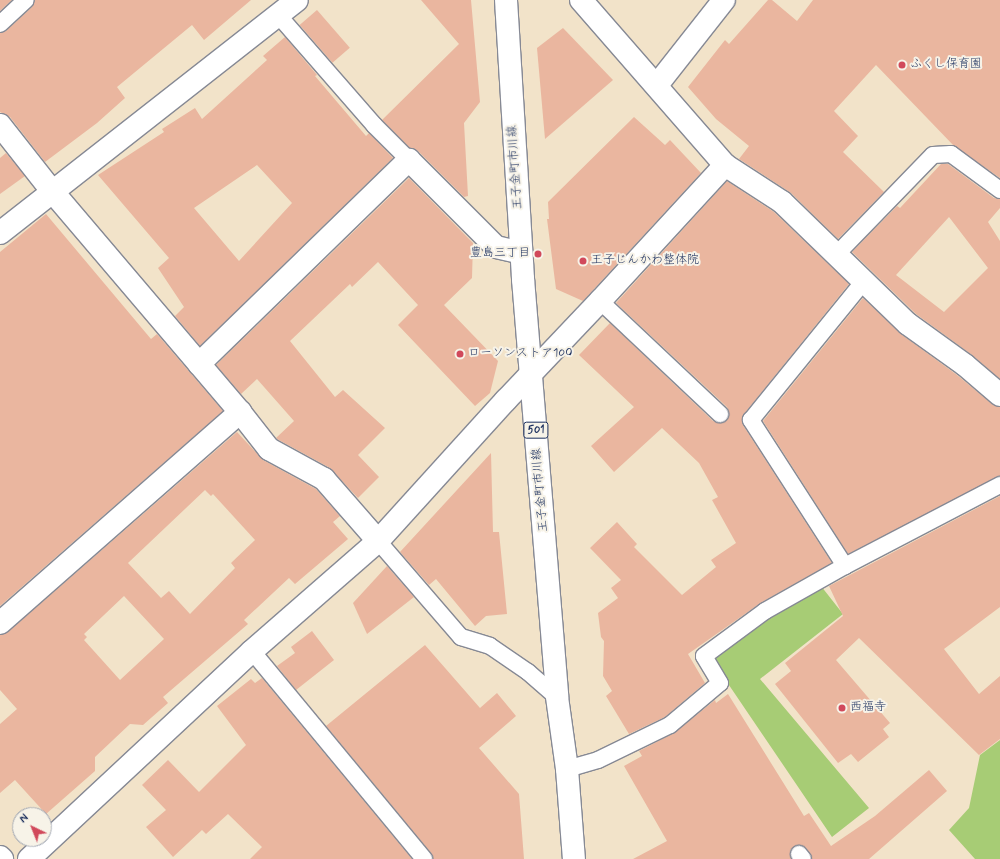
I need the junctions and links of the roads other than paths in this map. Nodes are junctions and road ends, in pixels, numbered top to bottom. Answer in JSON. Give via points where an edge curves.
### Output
{"nodes":[{"id":1,"x":26,"y":0,"type":"edge"},
{"id":2,"x":297,"y":0,"type":"edge"},
{"id":3,"x":506,"y":0,"type":"edge"},
{"id":4,"x":581,"y":0,"type":"edge"},
{"id":5,"x":724,"y":0,"type":"edge"},
{"id":6,"x":279,"y":16,"type":"junction"},
{"id":7,"x":0,"y":24,"type":"edge"},
{"id":8,"x":657,"y":85,"type":"junction"},
{"id":9,"x":0,"y":125,"type":"edge"},
{"id":10,"x":409,"y":160,"type":"junction"},
{"id":11,"x":725,"y":165,"type":"junction"},
{"id":12,"x":1000,"y":190,"type":"edge"},
{"id":13,"x":52,"y":192,"type":"junction"},
{"id":14,"x":0,"y":233,"type":"edge"},
{"id":15,"x":521,"y":253,"type":"junction"},
{"id":16,"x":837,"y":254,"type":"junction"},
{"id":17,"x":863,"y":282,"type":"junction"},
{"id":18,"x":600,"y":301,"type":"junction"},
{"id":19,"x":199,"y":364,"type":"junction"},
{"id":20,"x":531,"y":373,"type":"junction"},
{"id":21,"x":1000,"y":395,"type":"edge"},
{"id":22,"x":240,"y":412,"type":"junction"},
{"id":23,"x":720,"y":414,"type":"dead end"},
{"id":24,"x":1000,"y":485,"type":"edge"},
{"id":25,"x":378,"y":541,"type":"junction"},
{"id":26,"x":845,"y":566,"type":"junction"},
{"id":27,"x":0,"y":623,"type":"edge"},
{"id":28,"x":252,"y":651,"type":"junction"},
{"id":29,"x":558,"y":697,"type":"junction"},
{"id":30,"x":567,"y":769,"type":"junction"},
{"id":31,"x":29,"y":859,"type":"edge"},
{"id":32,"x":424,"y":859,"type":"edge"},
{"id":33,"x":574,"y":859,"type":"edge"}],
"edges":[{"from":1,"to":7,"type":"lane"},
{"from":2,"to":6,"type":"street"},
{"from":3,"to":15,"type":"street","name":"王子金町市川線","number":"501"},
{"from":4,"to":8,"type":"street"},
{"from":5,"to":8,"type":"street"},
{"from":6,"to":10,"type":"lane","via":[[374,125]]},
{"from":6,"to":13,"type":"street"},
{"from":8,"to":11,"type":"street"},
{"from":9,"to":13,"type":"street"},
{"from":10,"to":15,"type":"street","via":[[496,247]]},
{"from":10,"to":19,"type":"street"},
{"from":11,"to":16,"type":"street","via":[[782,202]]},
{"from":11,"to":18,"type":"street"},
{"from":12,"to":16,"type":"lane","via":[[951,154],[934,155]]},
{"from":13,"to":14,"type":"street"},
{"from":13,"to":19,"type":"street"},
{"from":15,"to":20,"type":"street","name":"王子金町市川線","number":"501"},
{"from":16,"to":17,"type":"street"},
{"from":17,"to":21,"type":"street","via":[[908,324],[965,365]]},
{"from":17,"to":26,"type":"lane","via":[[751,420]]},
{"from":18,"to":20,"type":"street"},
{"from":18,"to":23,"type":"lane"},
{"from":19,"to":22,"type":"street"},
{"from":20,"to":25,"type":"street"},
{"from":20,"to":29,"type":"street","name":"王子金町市川線","number":"501"},
{"from":22,"to":25,"type":"street","via":[[269,449],[324,479]]},
{"from":22,"to":27,"type":"street"},
{"from":24,"to":26,"type":"lane"},
{"from":25,"to":28,"type":"street"},
{"from":25,"to":29,"type":"lane","via":[[461,637],[490,646]]},
{"from":26,"to":30,"type":"lane","via":[[765,611],[704,656],[720,683],[670,725],[598,760]]},
{"from":28,"to":31,"type":"street"},
{"from":28,"to":32,"type":"lane"},
{"from":29,"to":30,"type":"street","name":"王子金町市川線","number":"501"},
{"from":30,"to":33,"type":"street","name":"王子金町市川線","number":"501"}]}
